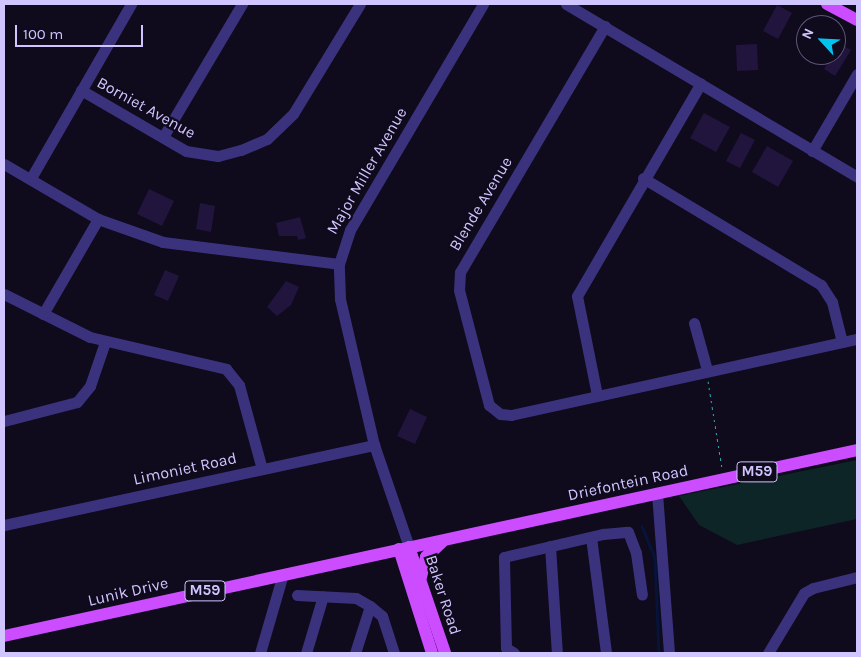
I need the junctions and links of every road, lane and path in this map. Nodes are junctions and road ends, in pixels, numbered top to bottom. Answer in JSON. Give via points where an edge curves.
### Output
{"nodes":[{"id":1,"x":130,"y":4,"type":"edge"},
{"id":2,"x":242,"y":4,"type":"edge"},
{"id":3,"x":360,"y":4,"type":"edge"},
{"id":4,"x":484,"y":4,"type":"edge"},
{"id":5,"x":566,"y":4,"type":"edge"},
{"id":6,"x":828,"y":4,"type":"edge"},
{"id":7,"x":857,"y":20,"type":"edge"},
{"id":8,"x":605,"y":26,"type":"junction"},
{"id":9,"x":857,"y":74,"type":"edge"},
{"id":10,"x":700,"y":84,"type":"junction"},
{"id":11,"x":81,"y":90,"type":"junction"},
{"id":12,"x":163,"y":137,"type":"junction"},
{"id":13,"x":812,"y":151,"type":"junction"},
{"id":14,"x":4,"y":164,"type":"edge"},
{"id":15,"x":857,"y":177,"type":"edge"},
{"id":16,"x":32,"y":178,"type":"junction"},
{"id":17,"x":643,"y":178,"type":"junction"},
{"id":18,"x":98,"y":219,"type":"junction"},
{"id":19,"x":339,"y":264,"type":"junction"},
{"id":20,"x":4,"y":294,"type":"edge"},
{"id":21,"x":43,"y":314,"type":"junction"},
{"id":22,"x":694,"y":323,"type":"dead end"},
{"id":23,"x":857,"y":339,"type":"edge"},
{"id":24,"x":105,"y":342,"type":"junction"},
{"id":25,"x":842,"y":342,"type":"junction"},
{"id":26,"x":706,"y":370,"type":"junction"},
{"id":27,"x":597,"y":395,"type":"junction"},
{"id":28,"x":4,"y":421,"type":"edge"},
{"id":29,"x":374,"y":445,"type":"junction"},
{"id":30,"x":857,"y":450,"type":"edge"},
{"id":31,"x":262,"y":469,"type":"junction"},
{"id":32,"x":724,"y":479,"type":"junction"},
{"id":33,"x":657,"y":493,"type":"junction"},
{"id":34,"x":4,"y":525,"type":"edge"},
{"id":35,"x":591,"y":538,"type":"junction"},
{"id":36,"x":444,"y":540,"type":"junction"},
{"id":37,"x":550,"y":546,"type":"junction"},
{"id":38,"x":405,"y":548,"type":"junction"},
{"id":39,"x":283,"y":574,"type":"junction"},
{"id":40,"x":421,"y":577,"type":"junction"},
{"id":41,"x":857,"y":577,"type":"edge"},
{"id":42,"x":297,"y":595,"type":"dead end"},
{"id":43,"x":642,"y":595,"type":"dead end"},
{"id":44,"x":323,"y":596,"type":"junction"},
{"id":45,"x":370,"y":606,"type":"junction"},
{"id":46,"x":439,"y":634,"type":"junction"},
{"id":47,"x":4,"y":636,"type":"edge"},
{"id":48,"x":509,"y":652,"type":"edge"},
{"id":49,"x":260,"y":653,"type":"edge"},
{"id":50,"x":306,"y":653,"type":"edge"},
{"id":51,"x":355,"y":653,"type":"edge"},
{"id":52,"x":394,"y":653,"type":"edge"},
{"id":53,"x":432,"y":653,"type":"edge"},
{"id":54,"x":444,"y":653,"type":"edge"},
{"id":55,"x":452,"y":653,"type":"edge"},
{"id":56,"x":557,"y":653,"type":"edge"},
{"id":57,"x":606,"y":653,"type":"edge"},
{"id":58,"x":670,"y":653,"type":"edge"},
{"id":59,"x":768,"y":653,"type":"edge"}],
"edges":[{"from":1,"to":11,"type":"street"},
{"from":2,"to":12,"type":"street"},
{"from":3,"to":12,"type":"street","name":"Borniet Avenue","via":[[302,101],[267,139],[230,153],[206,156],[186,151]]},
{"from":4,"to":19,"type":"street","name":"Major Miller Avenue","via":[[350,230]]},
{"from":5,"to":8,"type":"street"},
{"from":6,"to":7,"type":"main road"},
{"from":8,"to":10,"type":"street"},
{"from":8,"to":27,"type":"street","name":"Blende Avenue","via":[[460,272],[459,290],[486,401],[496,412],[511,415]]},
{"from":9,"to":13,"type":"street"},
{"from":10,"to":13,"type":"street"},
{"from":10,"to":17,"type":"street"},
{"from":11,"to":12,"type":"street","name":"Borniet Avenue"},
{"from":11,"to":16,"type":"street"},
{"from":13,"to":15,"type":"street"},
{"from":14,"to":16,"type":"street"},
{"from":16,"to":18,"type":"street"},
{"from":17,"to":25,"type":"street","via":[[821,285],[832,302]]},
{"from":17,"to":27,"type":"street","via":[[577,296]]},
{"from":18,"to":19,"type":"street","via":[[163,242]]},
{"from":18,"to":21,"type":"street"},
{"from":19,"to":29,"type":"street","name":"Major Miller Avenue","via":[[340,299]]},
{"from":20,"to":21,"type":"street"},
{"from":21,"to":24,"type":"street"},
{"from":22,"to":26,"type":"street"},
{"from":23,"to":25,"type":"street"},
{"from":24,"to":28,"type":"street","via":[[90,386],[77,402]]},
{"from":24,"to":31,"type":"street","via":[[226,369],[240,385]]},
{"from":25,"to":26,"type":"street"},
{"from":26,"to":27,"type":"street"},
{"from":26,"to":32,"type":"path"},
{"from":29,"to":31,"type":"street","name":"Limoniet Road"},
{"from":29,"to":38,"type":"street","name":"Major Miller Avenue"},
{"from":30,"to":32,"type":"main road","name":"Driefontein Road","number":"M59"},
{"from":31,"to":34,"type":"street","name":"Limoniet Road"},
{"from":32,"to":33,"type":"main road","name":"Driefontein Road","number":"M59"},
{"from":33,"to":36,"type":"main road","name":"Driefontein Road","number":"M59"},
{"from":33,"to":58,"type":"street"},
{"from":35,"to":37,"type":"street"},
{"from":35,"to":43,"type":"street","via":[[628,532],[634,546]]},
{"from":35,"to":57,"type":"street"},
{"from":36,"to":38,"type":"main road","name":"Driefontein Road","number":"M59"},
{"from":36,"to":40,"type":"main road","via":[[426,557]]},
{"from":37,"to":48,"type":"street","via":[[504,558]]},
{"from":37,"to":56,"type":"street"},
{"from":38,"to":39,"type":"main road","name":"Lunik Drive","number":"M59"},
{"from":38,"to":40,"type":"main road","name":"Baker Road"},
{"from":38,"to":53,"type":"main road","name":"Baker Road"},
{"from":39,"to":47,"type":"main road","name":"Lunik Drive","number":"M59"},
{"from":39,"to":49,"type":"street"},
{"from":40,"to":46,"type":"main road","name":"Baker Road"},
{"from":41,"to":59,"type":"street","via":[[804,593]]},
{"from":42,"to":44,"type":"street"},
{"from":44,"to":45,"type":"street","via":[[356,598]]},
{"from":44,"to":50,"type":"street"},
{"from":45,"to":51,"type":"street"},
{"from":45,"to":52,"type":"street","via":[[382,616]]},
{"from":46,"to":54,"type":"main road","name":"Baker Road"},
{"from":46,"to":55,"type":"main road"}]}
